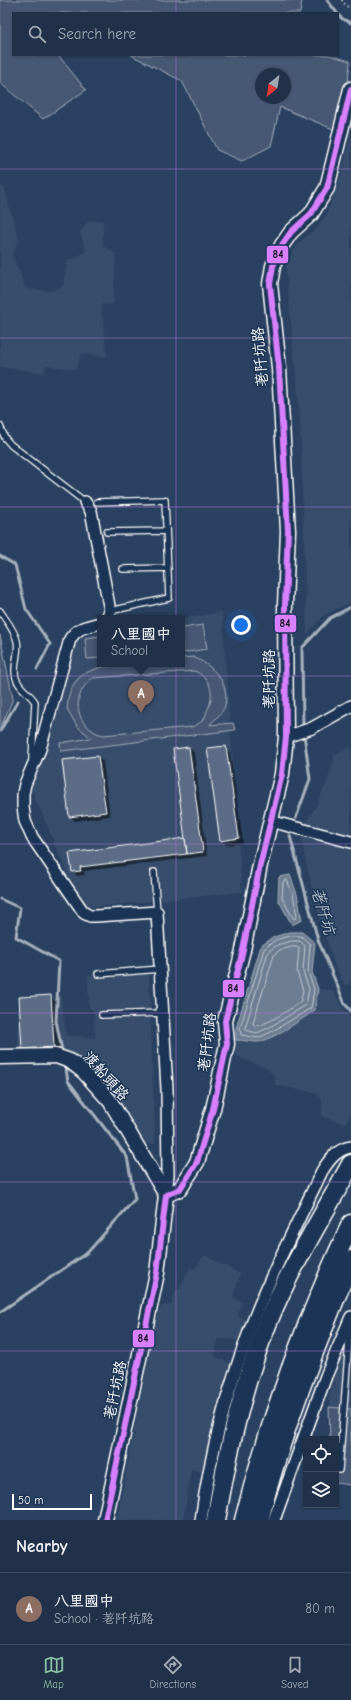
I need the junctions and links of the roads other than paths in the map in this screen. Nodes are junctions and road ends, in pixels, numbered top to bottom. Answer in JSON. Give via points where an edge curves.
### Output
{"nodes":[{"id":1,"x":351,"y":88,"type":"edge"},
{"id":2,"x":0,"y":426,"type":"edge"},
{"id":3,"x":85,"y":502,"type":"joint"},
{"id":4,"x":97,"y":502,"type":"dead end"},
{"id":5,"x":166,"y":531,"type":"junction"},
{"id":6,"x":107,"y":532,"type":"dead end"},
{"id":7,"x":168,"y":568,"type":"junction"},
{"id":8,"x":123,"y":569,"type":"dead end"},
{"id":9,"x":0,"y":611,"type":"edge"},
{"id":10,"x":109,"y":614,"type":"edge"},
{"id":11,"x":97,"y":624,"type":"edge"},
{"id":12,"x":351,"y":706,"type":"edge"},
{"id":13,"x":291,"y":735,"type":"junction"},
{"id":14,"x":31,"y":772,"type":"junction"},
{"id":15,"x":270,"y":821,"type":"junction"},
{"id":16,"x":351,"y":842,"type":"edge"},
{"id":17,"x":154,"y":872,"type":"dead end"},
{"id":18,"x":157,"y":912,"type":"junction"},
{"id":19,"x":160,"y":969,"type":"junction"},
{"id":20,"x":98,"y":974,"type":"dead end"},
{"id":21,"x":163,"y":1013,"type":"junction"},
{"id":22,"x":102,"y":1015,"type":"dead end"},
{"id":23,"x":0,"y":1057,"type":"edge"},
{"id":24,"x":351,"y":1147,"type":"edge"},
{"id":25,"x":351,"y":1164,"type":"edge"},
{"id":26,"x":166,"y":1195,"type":"junction"},
{"id":27,"x":351,"y":1224,"type":"edge"},
{"id":28,"x":351,"y":1260,"type":"edge"},
{"id":29,"x":351,"y":1292,"type":"edge"},
{"id":30,"x":351,"y":1317,"type":"edge"},
{"id":31,"x":339,"y":1470,"type":"dead end"},
{"id":32,"x":105,"y":1520,"type":"edge"},
{"id":33,"x":201,"y":1520,"type":"edge"},
{"id":34,"x":216,"y":1520,"type":"edge"},
{"id":35,"x":244,"y":1520,"type":"edge"},
{"id":36,"x":259,"y":1520,"type":"edge"},
{"id":37,"x":270,"y":1520,"type":"edge"},
{"id":38,"x":274,"y":1520,"type":"edge"}],
"edges":[{"from":1,"to":13,"type":"street","name":"荖阡坑路","via":[[327,188],[311,214],[291,232],[282,245],[273,266],[270,284],[280,368],[288,524],[285,606]]},
{"from":2,"to":3,"type":"lane","via":[[10,445]]},
{"from":3,"to":10,"type":"street","via":[[91,511]]},
{"from":4,"to":5,"type":"lane","via":[[165,500]]},
{"from":5,"to":6,"type":"lane"},
{"from":5,"to":7,"type":"lane"},
{"from":7,"to":8,"type":"lane"},
{"from":7,"to":10,"type":"lane","via":[[169,598]]},
{"from":9,"to":14,"type":"lane","via":[[17,641],[16,678],[21,688],[35,702]]},
{"from":11,"to":14,"type":"street","via":[[82,627],[70,639],[40,749]]},
{"from":12,"to":13,"type":"street","via":[[310,729]]},
{"from":13,"to":15,"type":"street","name":"荖阡坑路"},
{"from":14,"to":18,"type":"street","via":[[23,794],[25,820],[32,837],[84,913],[96,916]]},
{"from":15,"to":16,"type":"street"},
{"from":15,"to":26,"type":"street","name":"荖阡坑路","via":[[225,1021],[227,1044],[213,1109],[197,1162],[180,1189]]},
{"from":17,"to":18,"type":"lane"},
{"from":18,"to":19,"type":"street","name":"荖阡坑路"},
{"from":19,"to":20,"type":"lane"},
{"from":19,"to":21,"type":"street","name":"荖阡坑路"},
{"from":21,"to":22,"type":"lane"},
{"from":21,"to":26,"type":"street","name":"荖阡坑路","via":[[167,1089]]},
{"from":23,"to":26,"type":"street","name":"渡船頭路","via":[[56,1056],[70,1061],[84,1072],[110,1101]]},
{"from":24,"to":33,"type":"street","via":[[339,1151],[322,1171],[250,1330],[218,1432],[207,1478]]},
{"from":25,"to":34,"type":"highway","via":[[286,1282],[262,1338],[235,1428]]},
{"from":26,"to":32,"type":"street","name":"荖阡坑路","via":[[157,1273]]},
{"from":27,"to":35,"type":"highway","via":[[292,1364],[271,1423]]},
{"from":28,"to":36,"type":"highway","via":[[306,1368],[268,1484]]},
{"from":29,"to":37,"type":"highway","via":[[317,1372],[277,1488]]},
{"from":30,"to":31,"type":"lane"},
{"from":30,"to":38,"type":"street","via":[[326,1376]]}]}
